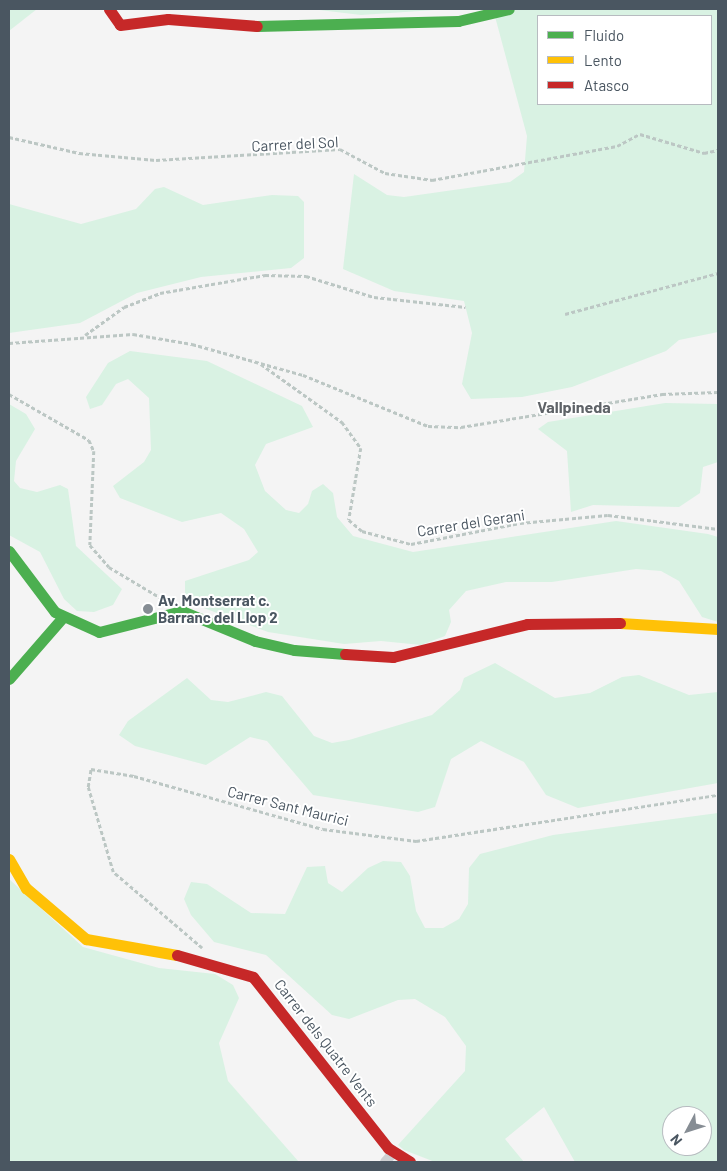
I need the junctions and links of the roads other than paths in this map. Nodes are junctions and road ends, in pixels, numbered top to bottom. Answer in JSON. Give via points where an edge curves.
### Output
{"nodes":[{"id":1,"x":109,"y":9,"type":"edge"},
{"id":2,"x":509,"y":9,"type":"edge"},
{"id":3,"x":9,"y":551,"type":"edge"},
{"id":4,"x":63,"y":616,"type":"junction"},
{"id":5,"x":718,"y":629,"type":"edge"},
{"id":6,"x":9,"y":679,"type":"edge"},
{"id":7,"x":9,"y":859,"type":"edge"},
{"id":8,"x":393,"y":1153,"type":"junction"},
{"id":9,"x":384,"y":1162,"type":"edge"},
{"id":10,"x":410,"y":1162,"type":"edge"}],
"edges":[{"from":1,"to":2,"type":"street","via":[[120,25],[168,19],[238,26],[458,20]]},
{"from":3,"to":4,"type":"street"},
{"from":4,"to":5,"type":"street","via":[[99,632],[182,611],[255,641],[294,650],[349,656],[393,656],[527,624],[666,623]]},
{"from":4,"to":6,"type":"street"},
{"from":7,"to":8,"type":"street","name":"Carrer dels Quatre Vents","via":[[26,888],[86,939],[206,960],[242,970],[264,988]]},
{"from":8,"to":9,"type":"street"},
{"from":8,"to":10,"type":"street","name":"Carrer dels Quatre Vents"}]}
